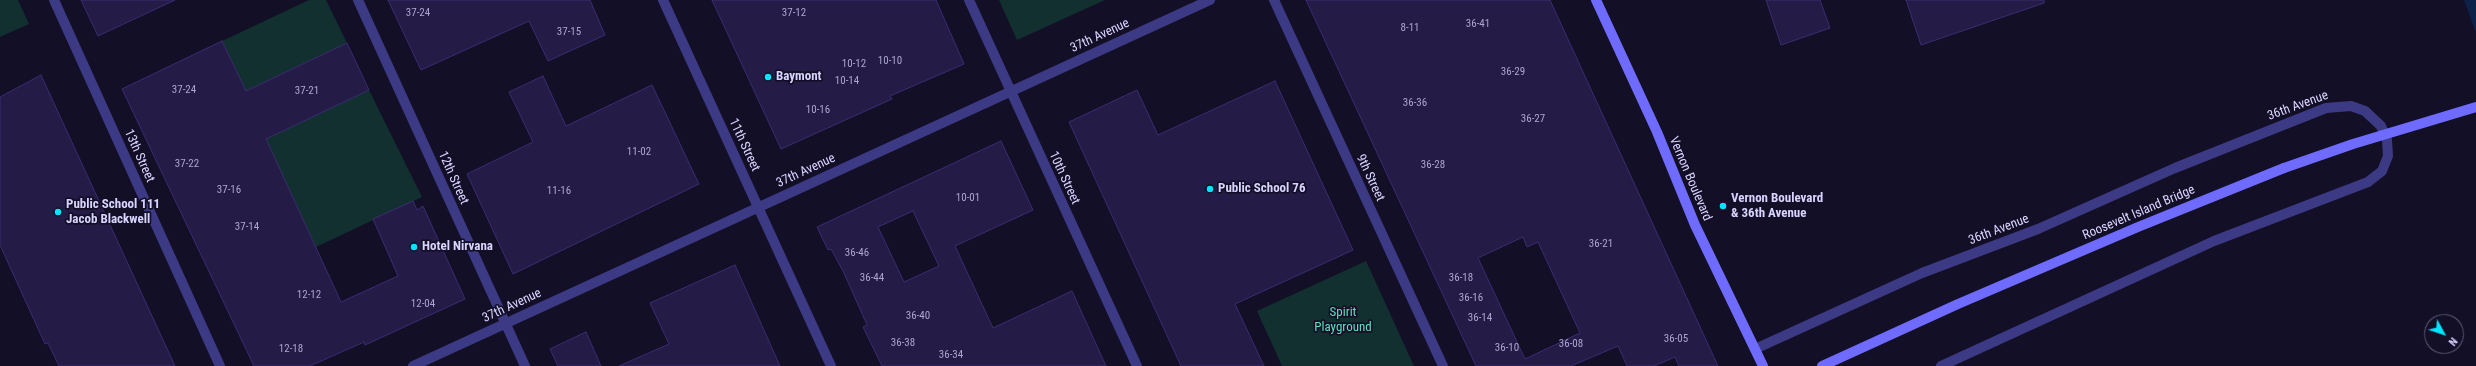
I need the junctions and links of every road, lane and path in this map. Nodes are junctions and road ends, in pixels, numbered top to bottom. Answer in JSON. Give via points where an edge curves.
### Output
{"nodes":[{"id":1,"x":54,"y":0,"type":"edge"},
{"id":2,"x":358,"y":0,"type":"edge"},
{"id":3,"x":663,"y":0,"type":"edge"},
{"id":4,"x":969,"y":0,"type":"edge"},
{"id":5,"x":1210,"y":0,"type":"edge"},
{"id":6,"x":1274,"y":0,"type":"edge"},
{"id":7,"x":1596,"y":0,"type":"edge"},
{"id":8,"x":1010,"y":91,"type":"junction"},
{"id":9,"x":2476,"y":107,"type":"edge"},
{"id":10,"x":758,"y":207,"type":"junction"},
{"id":11,"x":506,"y":323,"type":"junction"},
{"id":12,"x":1755,"y":349,"type":"junction"},
{"id":13,"x":220,"y":366,"type":"edge"},
{"id":14,"x":413,"y":366,"type":"edge"},
{"id":15,"x":525,"y":366,"type":"edge"},
{"id":16,"x":831,"y":366,"type":"edge"},
{"id":17,"x":1136,"y":366,"type":"edge"},
{"id":18,"x":1443,"y":366,"type":"edge"},
{"id":19,"x":1763,"y":366,"type":"edge"},
{"id":20,"x":1822,"y":366,"type":"edge"},
{"id":21,"x":1941,"y":366,"type":"edge"}],
"edges":[{"from":1,"to":13,"type":"street","name":"13th Street"},
{"from":2,"to":11,"type":"street","name":"12th Street"},
{"from":3,"to":10,"type":"street","name":"11th Street"},
{"from":4,"to":8,"type":"street","name":"10th Street"},
{"from":5,"to":8,"type":"street","name":"37th Avenue"},
{"from":6,"to":18,"type":"street","name":"9th Street"},
{"from":7,"to":12,"type":"main road","name":"Vernon Boulevard","via":[[1657,132],[1695,225]]},
{"from":8,"to":10,"type":"street","name":"37th Avenue"},
{"from":8,"to":17,"type":"street","name":"10th Street"},
{"from":9,"to":20,"type":"main road","name":"Roosevelt Island Bridge","bridge":true,"via":[[2284,168],[1958,304]]},
{"from":10,"to":11,"type":"street","name":"37th Avenue"},
{"from":10,"to":16,"type":"street","name":"11th Street"},
{"from":11,"to":14,"type":"street","name":"37th Avenue"},
{"from":11,"to":15,"type":"street","name":"12th Street"},
{"from":12,"to":19,"type":"main road","name":"Vernon Boulevard"},
{"from":12,"to":21,"type":"street","name":"36th Avenue","via":[[1922,273],[2038,229],[2175,168],[2326,108],[2351,106],[2365,111],[2381,126],[2387,140],[2387,160],[2382,171],[2368,182],[2214,241]]}]}
